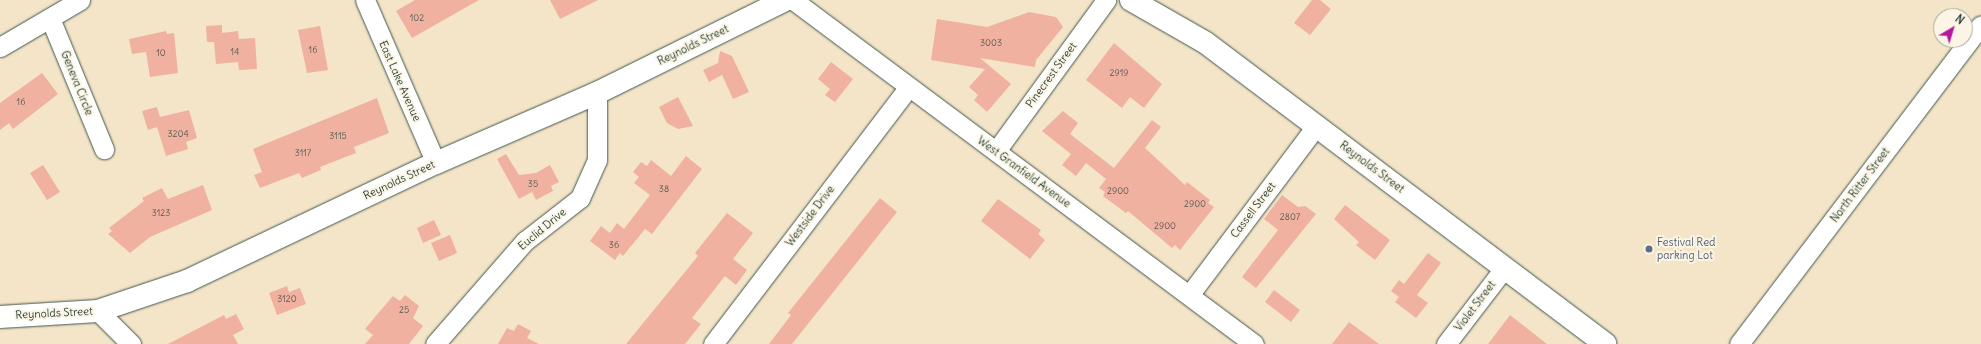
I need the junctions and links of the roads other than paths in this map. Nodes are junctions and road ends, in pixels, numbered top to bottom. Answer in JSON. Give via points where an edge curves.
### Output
{"nodes":[{"id":1,"x":80,"y":0,"type":"edge"},
{"id":2,"x":365,"y":0,"type":"edge"},
{"id":3,"x":785,"y":0,"type":"edge"},
{"id":4,"x":793,"y":0,"type":"edge"},
{"id":5,"x":1106,"y":0,"type":"edge"},
{"id":6,"x":1132,"y":0,"type":"edge"},
{"id":7,"x":50,"y":18,"type":"junction"},
{"id":8,"x":1981,"y":26,"type":"edge"},
{"id":9,"x":0,"y":47,"type":"edge"},
{"id":10,"x":908,"y":88,"type":"junction"},
{"id":11,"x":596,"y":93,"type":"junction"},
{"id":12,"x":1317,"y":125,"type":"junction"},
{"id":13,"x":104,"y":149,"type":"dead end"},
{"id":14,"x":996,"y":151,"type":"junction"},
{"id":15,"x":436,"y":162,"type":"junction"},
{"id":16,"x":1505,"y":267,"type":"junction"},
{"id":17,"x":1190,"y":294,"type":"junction"},
{"id":18,"x":98,"y":311,"type":"junction"},
{"id":19,"x":0,"y":317,"type":"edge"},
{"id":20,"x":131,"y":344,"type":"edge"},
{"id":21,"x":435,"y":344,"type":"edge"},
{"id":22,"x":713,"y":344,"type":"edge"},
{"id":23,"x":1254,"y":344,"type":"edge"},
{"id":24,"x":1446,"y":344,"type":"edge"},
{"id":25,"x":1604,"y":344,"type":"edge"},
{"id":26,"x":1739,"y":344,"type":"edge"}],
"edges":[{"from":1,"to":7,"type":"street"},
{"from":2,"to":15,"type":"street","name":"East Lake Avenue"},
{"from":3,"to":11,"type":"main road","name":"Reynolds Street"},
{"from":4,"to":10,"type":"street","name":"West Granfield Avenue"},
{"from":5,"to":14,"type":"street","name":"Pinecrest Street"},
{"from":6,"to":12,"type":"main road","name":"Reynolds Street","via":[[1206,43]]},
{"from":7,"to":9,"type":"street"},
{"from":7,"to":13,"type":"street","name":"Geneva Circle"},
{"from":8,"to":26,"type":"street","name":"North Ritter Street"},
{"from":10,"to":14,"type":"street","name":"West Granfield Avenue"},
{"from":10,"to":22,"type":"street","name":"Westside Drive"},
{"from":11,"to":15,"type":"main road","name":"Reynolds Street"},
{"from":11,"to":21,"type":"street","name":"Euclid Drive","via":[[597,160],[580,198],[525,241]]},
{"from":12,"to":16,"type":"main road","name":"Reynolds Street"},
{"from":12,"to":17,"type":"street","name":"Cassell Street"},
{"from":14,"to":17,"type":"street","name":"West Granfield Avenue"},
{"from":15,"to":18,"type":"main road","name":"Reynolds Street","via":[[187,281]]},
{"from":16,"to":24,"type":"street","name":"Violet Street"},
{"from":16,"to":25,"type":"main road","name":"Reynolds Street"},
{"from":17,"to":23,"type":"street","name":"West Granfield Avenue"},
{"from":18,"to":19,"type":"main road","name":"Reynolds Street"},
{"from":18,"to":20,"type":"street"}]}
